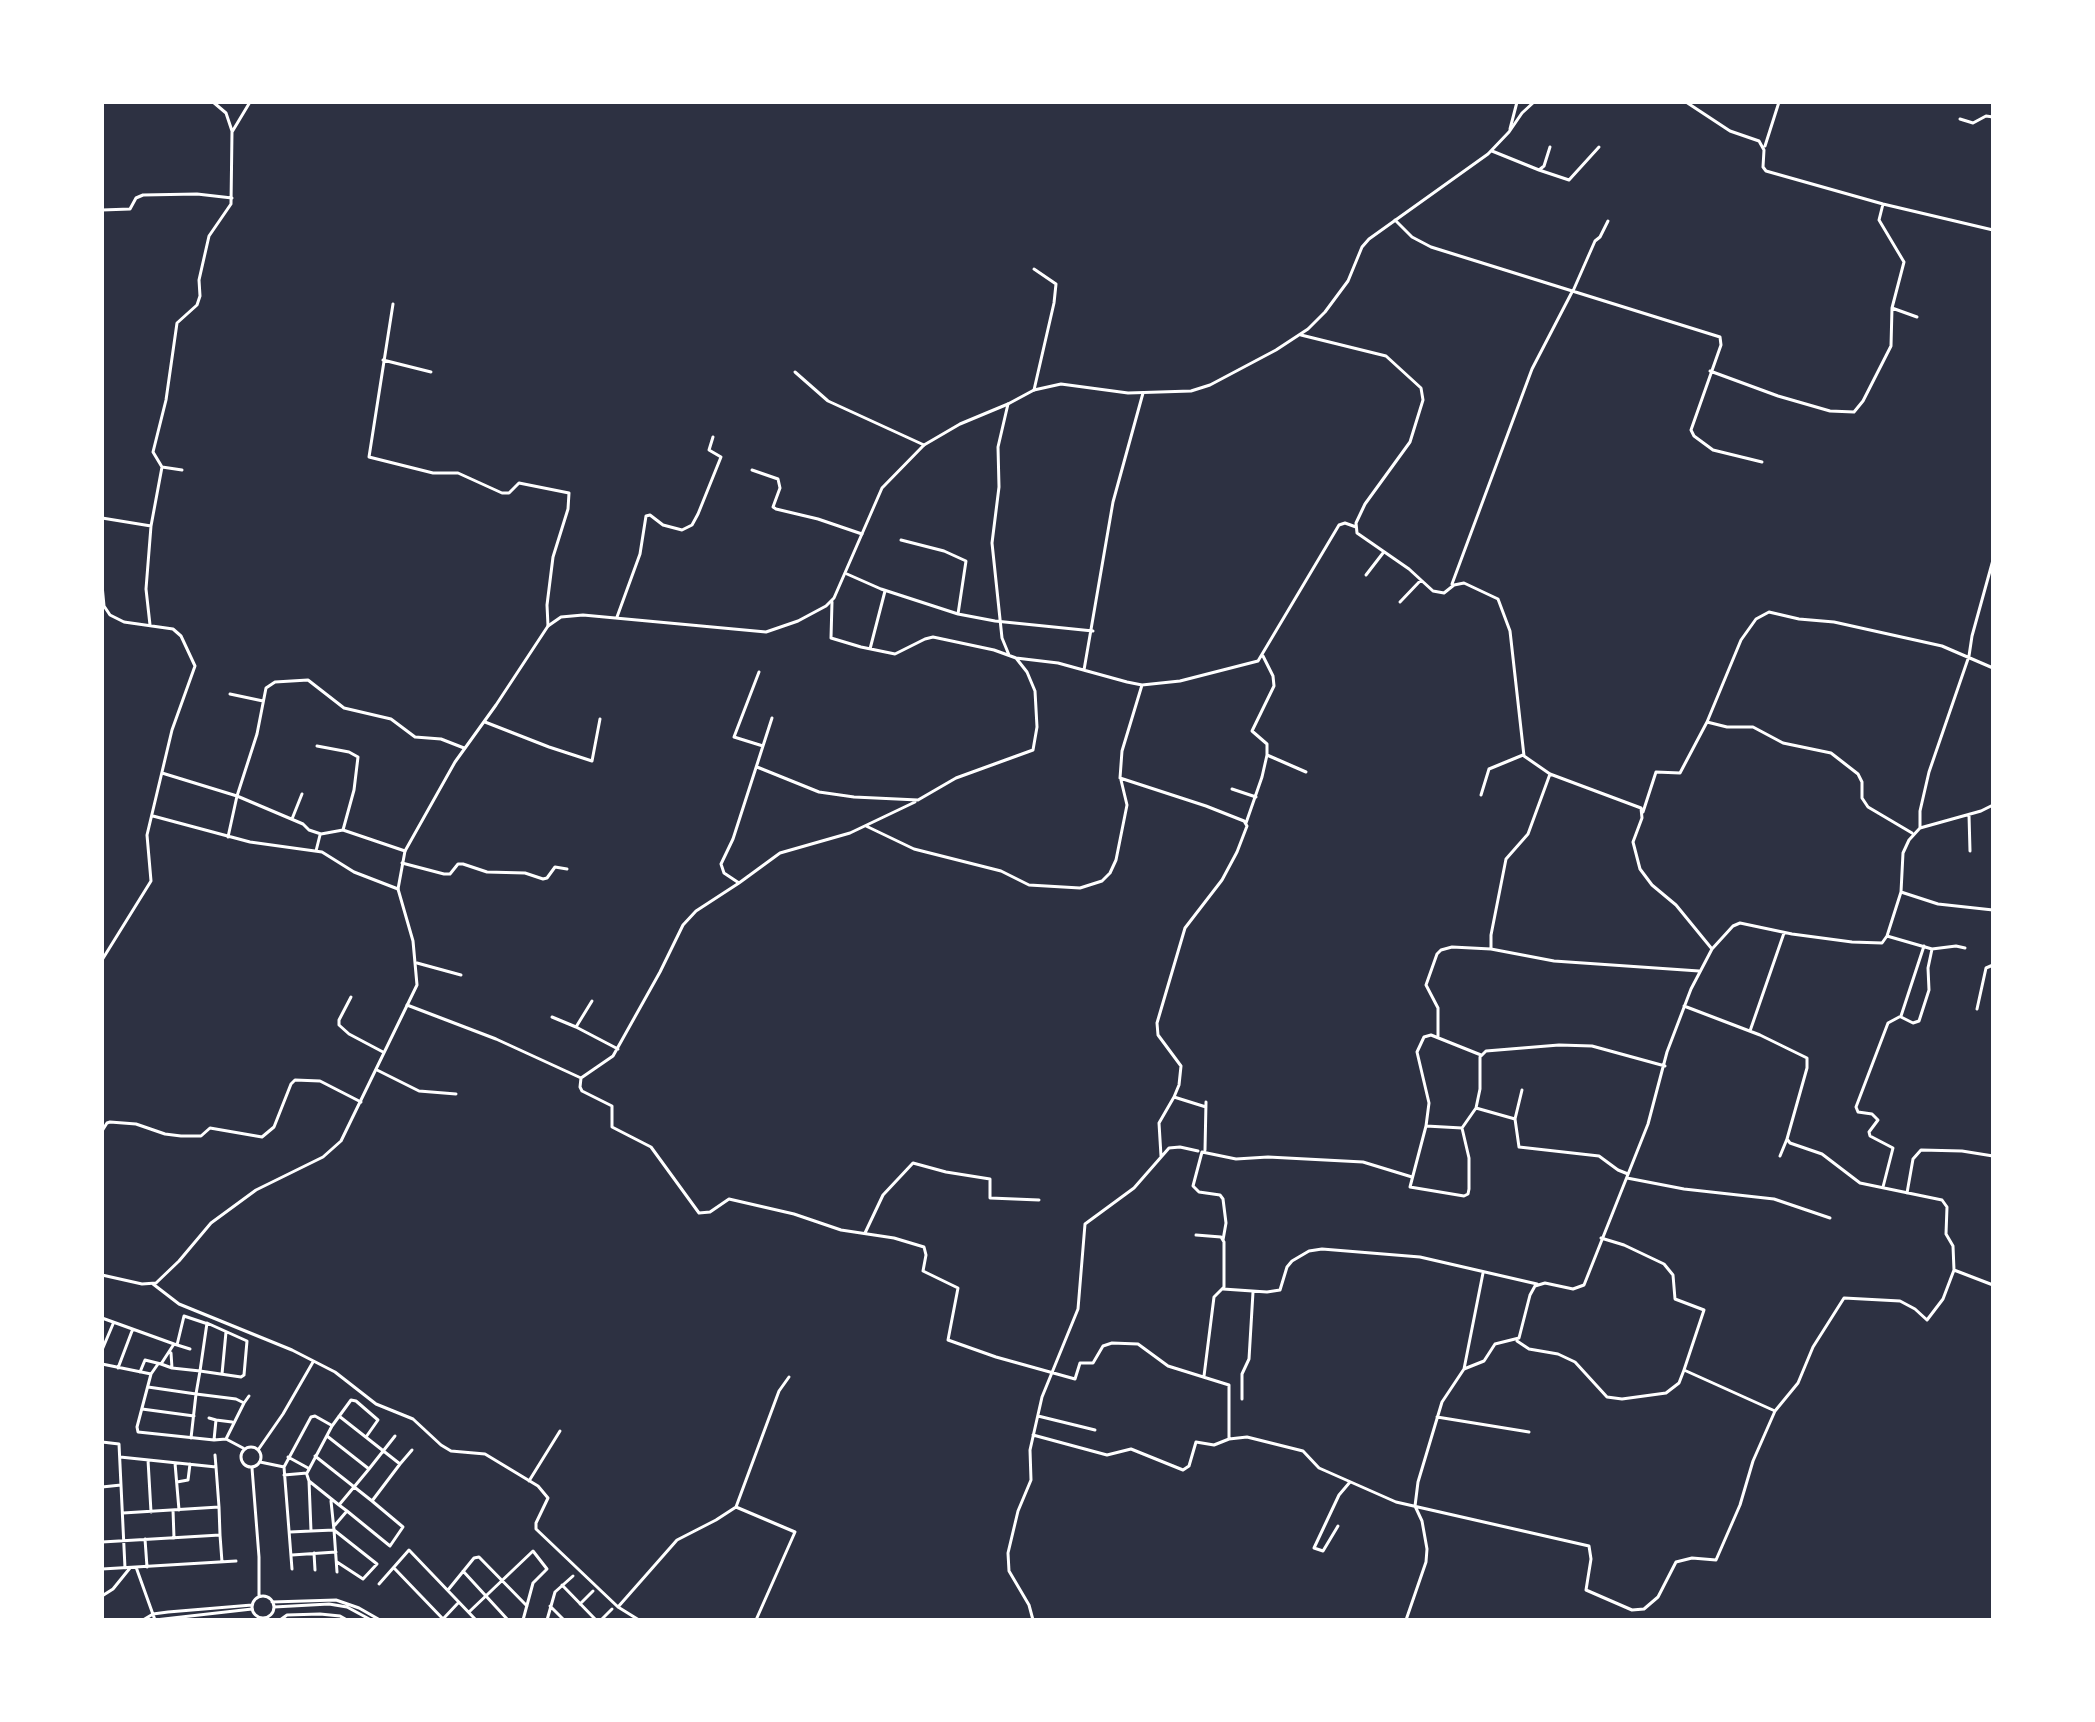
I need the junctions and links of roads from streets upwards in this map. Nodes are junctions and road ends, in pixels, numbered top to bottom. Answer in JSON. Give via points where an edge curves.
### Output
{"nodes":[{"id":1,"x":213,"y":102,"type":"edge"},
{"id":2,"x":250,"y":102,"type":"edge"},
{"id":3,"x":1517,"y":102,"type":"edge"},
{"id":4,"x":1534,"y":102,"type":"edge"},
{"id":5,"x":1686,"y":102,"type":"edge"},
{"id":6,"x":1779,"y":102,"type":"edge"},
{"id":7,"x":1993,"y":117,"type":"edge"},
{"id":8,"x":1960,"y":119,"type":"dead end"},
{"id":9,"x":232,"y":132,"type":"junction"},
{"id":10,"x":1509,"y":132,"type":"junction"},
{"id":11,"x":1550,"y":147,"type":"dead end"},
{"id":12,"x":1599,"y":147,"type":"dead end"},
{"id":13,"x":1764,"y":150,"type":"junction"},
{"id":14,"x":1492,"y":151,"type":"junction"},
{"id":15,"x":1539,"y":170,"type":"junction"},
{"id":16,"x":232,"y":198,"type":"junction"},
{"id":17,"x":1883,"y":204,"type":"junction"},
{"id":18,"x":102,"y":210,"type":"edge"},
{"id":19,"x":1395,"y":220,"type":"junction"},
{"id":20,"x":1608,"y":221,"type":"dead end"},
{"id":21,"x":1993,"y":230,"type":"edge"},
{"id":22,"x":1034,"y":269,"type":"dead end"},
{"id":23,"x":1573,"y":291,"type":"junction"},
{"id":24,"x":393,"y":304,"type":"dead end"},
{"id":25,"x":1892,"y":308,"type":"junction"},
{"id":26,"x":1917,"y":317,"type":"dead end"},
{"id":27,"x":1301,"y":335,"type":"junction"},
{"id":28,"x":383,"y":360,"type":"junction"},
{"id":29,"x":1710,"y":371,"type":"junction"},
{"id":30,"x":431,"y":372,"type":"dead end"},
{"id":31,"x":795,"y":372,"type":"dead end"},
{"id":32,"x":1034,"y":390,"type":"junction"},
{"id":33,"x":1143,"y":393,"type":"junction"},
{"id":34,"x":1008,"y":404,"type":"junction"},
{"id":35,"x":713,"y":437,"type":"dead end"},
{"id":36,"x":924,"y":445,"type":"junction"},
{"id":37,"x":1762,"y":462,"type":"dead end"},
{"id":38,"x":162,"y":467,"type":"junction"},
{"id":39,"x":182,"y":470,"type":"dead end"},
{"id":40,"x":752,"y":470,"type":"dead end"},
{"id":41,"x":102,"y":518,"type":"edge"},
{"id":42,"x":151,"y":526,"type":"junction"},
{"id":43,"x":1356,"y":527,"type":"junction"},
{"id":44,"x":862,"y":534,"type":"junction"},
{"id":45,"x":901,"y":540,"type":"dead end"},
{"id":46,"x":1384,"y":552,"type":"junction"},
{"id":47,"x":1993,"y":560,"type":"edge"},
{"id":48,"x":847,"y":574,"type":"junction"},
{"id":49,"x":1366,"y":575,"type":"dead end"},
{"id":50,"x":1421,"y":580,"type":"junction"},
{"id":51,"x":102,"y":585,"type":"edge"},
{"id":52,"x":1451,"y":588,"type":"junction"},
{"id":53,"x":885,"y":591,"type":"junction"},
{"id":54,"x":832,"y":600,"type":"junction"},
{"id":55,"x":1400,"y":602,"type":"dead end"},
{"id":56,"x":958,"y":614,"type":"junction"},
{"id":57,"x":617,"y":617,"type":"junction"},
{"id":58,"x":1000,"y":621,"type":"junction"},
{"id":59,"x":150,"y":625,"type":"junction"},
{"id":60,"x":548,"y":626,"type":"junction"},
{"id":61,"x":1093,"y":631,"type":"junction"},
{"id":62,"x":870,"y":649,"type":"junction"},
{"id":63,"x":1009,"y":655,"type":"junction"},
{"id":64,"x":1263,"y":655,"type":"junction"},
{"id":65,"x":1969,"y":656,"type":"junction"},
{"id":66,"x":1016,"y":658,"type":"junction"},
{"id":67,"x":1993,"y":668,"type":"edge"},
{"id":68,"x":1084,"y":670,"type":"junction"},
{"id":69,"x":759,"y":672,"type":"dead end"},
{"id":70,"x":1142,"y":685,"type":"junction"},
{"id":71,"x":230,"y":694,"type":"dead end"},
{"id":72,"x":263,"y":701,"type":"junction"},
{"id":73,"x":772,"y":718,"type":"dead end"},
{"id":74,"x":600,"y":719,"type":"dead end"},
{"id":75,"x":485,"y":722,"type":"junction"},
{"id":76,"x":1707,"y":722,"type":"junction"},
{"id":77,"x":317,"y":746,"type":"dead end"},
{"id":78,"x":764,"y":746,"type":"junction"},
{"id":79,"x":464,"y":748,"type":"junction"},
{"id":80,"x":1267,"y":755,"type":"junction"},
{"id":81,"x":1523,"y":755,"type":"junction"},
{"id":82,"x":757,"y":767,"type":"junction"},
{"id":83,"x":1306,"y":772,"type":"dead end"},
{"id":84,"x":162,"y":773,"type":"junction"},
{"id":85,"x":1550,"y":774,"type":"junction"},
{"id":86,"x":1120,"y":778,"type":"junction"},
{"id":87,"x":1232,"y":789,"type":"dead end"},
{"id":88,"x":302,"y":794,"type":"dead end"},
{"id":89,"x":1481,"y":795,"type":"dead end"},
{"id":90,"x":237,"y":796,"type":"junction"},
{"id":91,"x":1256,"y":797,"type":"junction"},
{"id":92,"x":918,"y":800,"type":"junction"},
{"id":93,"x":1993,"y":805,"type":"edge"},
{"id":94,"x":1643,"y":812,"type":"junction"},
{"id":95,"x":1969,"y":815,"type":"junction"},
{"id":96,"x":153,"y":816,"type":"junction"},
{"id":97,"x":292,"y":819,"type":"junction"},
{"id":98,"x":1246,"y":823,"type":"junction"},
{"id":99,"x":866,"y":826,"type":"junction"},
{"id":100,"x":1920,"y":828,"type":"junction"},
{"id":101,"x":343,"y":830,"type":"junction"},
{"id":102,"x":321,"y":834,"type":"junction"},
{"id":103,"x":1914,"y":834,"type":"junction"},
{"id":104,"x":228,"y":837,"type":"junction"},
{"id":105,"x":316,"y":851,"type":"junction"},
{"id":106,"x":405,"y":851,"type":"junction"},
{"id":107,"x":1970,"y":851,"type":"dead end"},
{"id":108,"x":402,"y":863,"type":"junction"},
{"id":109,"x":567,"y":869,"type":"dead end"},
{"id":110,"x":739,"y":883,"type":"junction"},
{"id":111,"x":398,"y":889,"type":"junction"},
{"id":112,"x":1901,"y":892,"type":"junction"},
{"id":113,"x":1993,"y":910,"type":"edge"},
{"id":114,"x":1784,"y":932,"type":"junction"},
{"id":115,"x":1887,"y":936,"type":"junction"},
{"id":116,"x":1924,"y":946,"type":"junction"},
{"id":117,"x":1965,"y":948,"type":"dead end"},
{"id":118,"x":1491,"y":949,"type":"junction"},
{"id":119,"x":1712,"y":949,"type":"junction"},
{"id":120,"x":1932,"y":949,"type":"junction"},
{"id":121,"x":102,"y":960,"type":"edge"},
{"id":122,"x":417,"y":963,"type":"junction"},
{"id":123,"x":1993,"y":965,"type":"edge"},
{"id":124,"x":1699,"y":971,"type":"junction"},
{"id":125,"x":461,"y":975,"type":"dead end"},
{"id":126,"x":351,"y":997,"type":"dead end"},
{"id":127,"x":592,"y":1001,"type":"dead end"},
{"id":128,"x":407,"y":1005,"type":"junction"},
{"id":129,"x":1684,"y":1006,"type":"junction"},
{"id":130,"x":1977,"y":1009,"type":"dead end"},
{"id":131,"x":552,"y":1017,"type":"dead end"},
{"id":132,"x":1901,"y":1017,"type":"junction"},
{"id":133,"x":576,"y":1027,"type":"junction"},
{"id":134,"x":1750,"y":1031,"type":"junction"},
{"id":135,"x":1438,"y":1037,"type":"junction"},
{"id":136,"x":618,"y":1049,"type":"junction"},
{"id":137,"x":383,"y":1052,"type":"junction"},
{"id":138,"x":1481,"y":1055,"type":"junction"},
{"id":139,"x":1665,"y":1066,"type":"junction"},
{"id":140,"x":376,"y":1070,"type":"junction"},
{"id":141,"x":581,"y":1078,"type":"junction"},
{"id":142,"x":1522,"y":1090,"type":"dead end"},
{"id":143,"x":456,"y":1094,"type":"dead end"},
{"id":144,"x":1174,"y":1097,"type":"junction"},
{"id":145,"x":361,"y":1102,"type":"junction"},
{"id":146,"x":1476,"y":1108,"type":"junction"},
{"id":147,"x":1515,"y":1119,"type":"junction"},
{"id":148,"x":1426,"y":1126,"type":"junction"},
{"id":149,"x":1462,"y":1128,"type":"junction"},
{"id":150,"x":102,"y":1131,"type":"edge"},
{"id":151,"x":1787,"y":1139,"type":"junction"},
{"id":152,"x":1198,"y":1151,"type":"dead end"},
{"id":153,"x":1205,"y":1151,"type":"junction"},
{"id":154,"x":1161,"y":1156,"type":"junction"},
{"id":155,"x":1780,"y":1156,"type":"dead end"},
{"id":156,"x":1993,"y":1156,"type":"edge"},
{"id":157,"x":1628,"y":1176,"type":"junction"},
{"id":158,"x":1412,"y":1177,"type":"junction"},
{"id":159,"x":1883,"y":1188,"type":"junction"},
{"id":160,"x":1907,"y":1193,"type":"junction"},
{"id":161,"x":1039,"y":1200,"type":"dead end"},
{"id":162,"x":1830,"y":1218,"type":"dead end"},
{"id":163,"x":865,"y":1233,"type":"junction"},
{"id":164,"x":1196,"y":1235,"type":"dead end"},
{"id":165,"x":1601,"y":1238,"type":"junction"},
{"id":166,"x":1223,"y":1240,"type":"junction"},
{"id":167,"x":1954,"y":1270,"type":"junction"},
{"id":168,"x":1483,"y":1273,"type":"junction"},
{"id":169,"x":102,"y":1275,"type":"edge"},
{"id":170,"x":153,"y":1284,"type":"junction"},
{"id":171,"x":1537,"y":1284,"type":"junction"},
{"id":172,"x":1993,"y":1285,"type":"edge"},
{"id":173,"x":1223,"y":1289,"type":"junction"},
{"id":174,"x":1253,"y":1292,"type":"junction"},
{"id":175,"x":102,"y":1318,"type":"edge"},
{"id":176,"x":113,"y":1323,"type":"junction"},
{"id":177,"x":207,"y":1323,"type":"junction"},
{"id":178,"x":132,"y":1331,"type":"junction"},
{"id":179,"x":226,"y":1332,"type":"junction"},
{"id":180,"x":1517,"y":1341,"type":"junction"},
{"id":181,"x":176,"y":1345,"type":"junction"},
{"id":182,"x":190,"y":1349,"type":"dead end"},
{"id":183,"x":102,"y":1350,"type":"edge"},
{"id":184,"x":171,"y":1353,"type":"junction"},
{"id":185,"x":314,"y":1361,"type":"junction"},
{"id":186,"x":102,"y":1364,"type":"edge"},
{"id":187,"x":159,"y":1364,"type":"junction"},
{"id":188,"x":118,"y":1368,"type":"junction"},
{"id":189,"x":172,"y":1368,"type":"junction"},
{"id":190,"x":1464,"y":1369,"type":"junction"},
{"id":191,"x":1684,"y":1370,"type":"junction"},
{"id":192,"x":200,"y":1371,"type":"junction"},
{"id":193,"x":140,"y":1372,"type":"junction"},
{"id":194,"x":1051,"y":1373,"type":"junction"},
{"id":195,"x":151,"y":1374,"type":"junction"},
{"id":196,"x":222,"y":1374,"type":"junction"},
{"id":197,"x":1204,"y":1376,"type":"junction"},
{"id":198,"x":789,"y":1377,"type":"dead end"},
{"id":199,"x":148,"y":1387,"type":"junction"},
{"id":200,"x":196,"y":1394,"type":"junction"},
{"id":201,"x":249,"y":1396,"type":"dead end"},
{"id":202,"x":1242,"y":1399,"type":"dead end"},
{"id":203,"x":244,"y":1403,"type":"junction"},
{"id":204,"x":142,"y":1409,"type":"junction"},
{"id":205,"x":1775,"y":1411,"type":"junction"},
{"id":206,"x":194,"y":1416,"type":"junction"},
{"id":207,"x":339,"y":1416,"type":"junction"},
{"id":208,"x":1038,"y":1416,"type":"junction"},
{"id":209,"x":1437,"y":1417,"type":"junction"},
{"id":210,"x":209,"y":1418,"type":"dead end"},
{"id":211,"x":216,"y":1420,"type":"junction"},
{"id":212,"x":233,"y":1422,"type":"junction"},
{"id":213,"x":332,"y":1426,"type":"junction"},
{"id":214,"x":1095,"y":1430,"type":"dead end"},
{"id":215,"x":560,"y":1431,"type":"dead end"},
{"id":216,"x":1529,"y":1432,"type":"dead end"},
{"id":217,"x":1033,"y":1435,"type":"junction"},
{"id":218,"x":327,"y":1436,"type":"junction"},
{"id":219,"x":395,"y":1436,"type":"dead end"},
{"id":220,"x":366,"y":1437,"type":"junction"},
{"id":221,"x":191,"y":1438,"type":"junction"},
{"id":222,"x":226,"y":1439,"type":"junction"},
{"id":223,"x":1229,"y":1439,"type":"junction"},
{"id":224,"x":214,"y":1440,"type":"junction"},
{"id":225,"x":102,"y":1442,"type":"edge"},
{"id":226,"x":245,"y":1449,"type":"junction"},
{"id":227,"x":258,"y":1450,"type":"junction"},
{"id":228,"x":384,"y":1450,"type":"junction"},
{"id":229,"x":412,"y":1450,"type":"dead end"},
{"id":230,"x":215,"y":1455,"type":"dead end"},
{"id":231,"x":315,"y":1456,"type":"junction"},
{"id":232,"x":120,"y":1457,"type":"junction"},
{"id":233,"x":288,"y":1457,"type":"junction"},
{"id":234,"x":148,"y":1460,"type":"junction"},
{"id":235,"x":260,"y":1462,"type":"junction"},
{"id":236,"x":175,"y":1463,"type":"junction"},
{"id":237,"x":190,"y":1464,"type":"junction"},
{"id":238,"x":400,"y":1464,"type":"junction"},
{"id":239,"x":216,"y":1467,"type":"junction"},
{"id":240,"x":284,"y":1467,"type":"junction"},
{"id":241,"x":252,"y":1468,"type":"junction"},
{"id":242,"x":369,"y":1469,"type":"junction"},
{"id":243,"x":307,"y":1471,"type":"junction"},
{"id":244,"x":284,"y":1475,"type":"junction"},
{"id":245,"x":309,"y":1481,"type":"junction"},
{"id":246,"x":529,"y":1481,"type":"junction"},
{"id":247,"x":177,"y":1482,"type":"junction"},
{"id":248,"x":1350,"y":1482,"type":"junction"},
{"id":249,"x":121,"y":1485,"type":"junction"},
{"id":250,"x":102,"y":1487,"type":"edge"},
{"id":251,"x":354,"y":1487,"type":"junction"},
{"id":252,"x":331,"y":1499,"type":"junction"},
{"id":253,"x":372,"y":1501,"type":"junction"},
{"id":254,"x":339,"y":1505,"type":"junction"},
{"id":255,"x":1415,"y":1506,"type":"junction"},
{"id":256,"x":219,"y":1507,"type":"junction"},
{"id":257,"x":736,"y":1507,"type":"junction"},
{"id":258,"x":173,"y":1510,"type":"junction"},
{"id":259,"x":179,"y":1510,"type":"junction"},
{"id":260,"x":347,"y":1511,"type":"junction"},
{"id":261,"x":151,"y":1512,"type":"junction"},
{"id":262,"x":123,"y":1513,"type":"junction"},
{"id":263,"x":1338,"y":1526,"type":"dead end"},
{"id":264,"x":334,"y":1528,"type":"junction"},
{"id":265,"x":311,"y":1531,"type":"junction"},
{"id":266,"x":290,"y":1532,"type":"junction"},
{"id":267,"x":220,"y":1535,"type":"junction"},
{"id":268,"x":174,"y":1538,"type":"junction"},
{"id":269,"x":145,"y":1539,"type":"junction"},
{"id":270,"x":124,"y":1541,"type":"junction"},
{"id":271,"x":102,"y":1542,"type":"edge"},
{"id":272,"x":336,"y":1552,"type":"junction"},
{"id":273,"x":314,"y":1553,"type":"junction"},
{"id":274,"x":291,"y":1555,"type":"junction"},
{"id":275,"x":236,"y":1561,"type":"dead end"},
{"id":276,"x":222,"y":1562,"type":"junction"},
{"id":277,"x":337,"y":1562,"type":"junction"},
{"id":278,"x":147,"y":1567,"type":"junction"},
{"id":279,"x":131,"y":1568,"type":"junction"},
{"id":280,"x":394,"y":1568,"type":"junction"},
{"id":281,"x":102,"y":1569,"type":"edge"},
{"id":282,"x":292,"y":1569,"type":"dead end"},
{"id":283,"x":315,"y":1570,"type":"dead end"},
{"id":284,"x":463,"y":1571,"type":"junction"},
{"id":285,"x":337,"y":1572,"type":"dead end"},
{"id":286,"x":573,"y":1576,"type":"dead end"},
{"id":287,"x":503,"y":1581,"type":"junction"},
{"id":288,"x":379,"y":1584,"type":"dead end"},
{"id":289,"x":562,"y":1585,"type":"junction"},
{"id":290,"x":448,"y":1590,"type":"junction"},
{"id":291,"x":593,"y":1591,"type":"dead end"},
{"id":292,"x":102,"y":1596,"type":"edge"},
{"id":293,"x":259,"y":1596,"type":"junction"},
{"id":294,"x":485,"y":1597,"type":"junction"},
{"id":295,"x":459,"y":1602,"type":"junction"},
{"id":296,"x":273,"y":1604,"type":"junction"},
{"id":297,"x":580,"y":1604,"type":"junction"},
{"id":298,"x":527,"y":1606,"type":"junction"},
{"id":299,"x":550,"y":1606,"type":"junction"},
{"id":300,"x":252,"y":1607,"type":"junction"},
{"id":301,"x":618,"y":1607,"type":"junction"},
{"id":302,"x":612,"y":1609,"type":"dead end"},
{"id":303,"x":469,"y":1612,"type":"junction"},
{"id":304,"x":153,"y":1614,"type":"junction"},
{"id":305,"x":262,"y":1619,"type":"edge"},
{"id":306,"x":473,"y":1619,"type":"edge"},
{"id":307,"x":143,"y":1620,"type":"edge"},
{"id":308,"x":155,"y":1620,"type":"edge"},
{"id":309,"x":280,"y":1620,"type":"edge"},
{"id":310,"x":347,"y":1620,"type":"edge"},
{"id":311,"x":371,"y":1620,"type":"edge"},
{"id":312,"x":380,"y":1620,"type":"edge"},
{"id":313,"x":443,"y":1620,"type":"edge"},
{"id":314,"x":508,"y":1620,"type":"edge"},
{"id":315,"x":523,"y":1620,"type":"edge"},
{"id":316,"x":547,"y":1620,"type":"edge"},
{"id":317,"x":564,"y":1620,"type":"edge"},
{"id":318,"x":599,"y":1620,"type":"edge"},
{"id":319,"x":639,"y":1620,"type":"edge"},
{"id":320,"x":756,"y":1620,"type":"edge"},
{"id":321,"x":1033,"y":1620,"type":"edge"},
{"id":322,"x":1406,"y":1620,"type":"edge"}],
"edges":[{"from":1,"to":9,"type":"street","via":[[226,113]]},
{"from":2,"to":9,"type":"street"},
{"from":3,"to":10,"type":"street"},
{"from":4,"to":10,"type":"street"},
{"from":5,"to":13,"type":"street","via":[[1730,131],[1759,141]]},
{"from":6,"to":13,"type":"street"},
{"from":7,"to":8,"type":"street","via":[[1973,123]]},
{"from":9,"to":16,"type":"street"},
{"from":10,"to":14,"type":"street"},
{"from":11,"to":15,"type":"street"},
{"from":12,"to":15,"type":"street","via":[[1569,180]]},
{"from":13,"to":17,"type":"street","via":[[1766,171]]},
{"from":14,"to":15,"type":"street"},
{"from":14,"to":19,"type":"street"},
{"from":16,"to":18,"type":"street","via":[[143,195],[132,209]]},
{"from":16,"to":38,"type":"street","via":[[209,236],[197,305],[176,327],[153,455]]},
{"from":17,"to":21,"type":"street"},
{"from":17,"to":25,"type":"street","via":[[1879,220],[1904,261]]},
{"from":19,"to":23,"type":"street","via":[[1431,247]]},
{"from":19,"to":27,"type":"street","via":[[1365,243],[1342,289]]},
{"from":20,"to":23,"type":"street"},
{"from":22,"to":32,"type":"street","via":[[1056,284]]},
{"from":23,"to":29,"type":"street","via":[[1720,337]]},
{"from":23,"to":52,"type":"street","via":[[1532,369]]},
{"from":24,"to":28,"type":"street"},
{"from":25,"to":26,"type":"street"},
{"from":25,"to":29,"type":"street","via":[[1891,347],[1854,412],[1830,411]]},
{"from":27,"to":33,"type":"street","via":[[1198,390]]},
{"from":27,"to":43,"type":"street","via":[[1386,356],[1422,392],[1410,442],[1365,504]]},
{"from":28,"to":30,"type":"street"},
{"from":28,"to":60,"type":"street","via":[[370,459],[458,473],[502,493],[519,483],[570,494],[553,557]]},
{"from":29,"to":37,"type":"street","via":[[1692,423],[1694,436],[1713,450]]},
{"from":31,"to":36,"type":"street","via":[[828,401]]},
{"from":32,"to":33,"type":"street","via":[[1069,384]]},
{"from":32,"to":34,"type":"street"},
{"from":33,"to":61,"type":"street","via":[[1113,502]]},
{"from":34,"to":36,"type":"street"},
{"from":34,"to":58,"type":"street","via":[[997,450],[992,543]]},
{"from":35,"to":57,"type":"street","via":[[709,450],[721,457],[698,514],[682,530],[646,516],[640,554]]},
{"from":36,"to":44,"type":"street","via":[[882,488]]},
{"from":38,"to":39,"type":"street"},
{"from":38,"to":42,"type":"street"},
{"from":40,"to":44,"type":"street","via":[[778,479],[774,509]]},
{"from":41,"to":42,"type":"street"},
{"from":42,"to":59,"type":"street","via":[[146,589]]},
{"from":43,"to":46,"type":"street"},
{"from":43,"to":64,"type":"street","via":[[1339,525]]},
{"from":44,"to":48,"type":"street"},
{"from":45,"to":56,"type":"street","via":[[965,559]]},
{"from":46,"to":49,"type":"street"},
{"from":46,"to":50,"type":"street"},
{"from":47,"to":65,"type":"street"},
{"from":48,"to":53,"type":"street"},
{"from":48,"to":54,"type":"street"},
{"from":50,"to":52,"type":"street","via":[[1440,593]]},
{"from":50,"to":55,"type":"street"},
{"from":51,"to":59,"type":"street","via":[[110,615]]},
{"from":52,"to":81,"type":"street","via":[[1461,583],[1478,588],[1498,599],[1504,609]]},
{"from":53,"to":56,"type":"street"},
{"from":53,"to":62,"type":"street"},
{"from":54,"to":57,"type":"street","via":[[798,621],[766,632]]},
{"from":54,"to":62,"type":"street","via":[[831,638]]},
{"from":56,"to":58,"type":"street"},
{"from":57,"to":60,"type":"street","via":[[566,616]]},
{"from":58,"to":61,"type":"street"},
{"from":58,"to":63,"type":"street"},
{"from":59,"to":84,"type":"street","via":[[178,632],[195,666]]},
{"from":60,"to":75,"type":"street"},
{"from":61,"to":68,"type":"street"},
{"from":62,"to":63,"type":"street","via":[[897,654],[931,637]]},
{"from":63,"to":66,"type":"street"},
{"from":64,"to":70,"type":"street","via":[[1251,664]]},
{"from":64,"to":80,"type":"street","via":[[1274,686],[1252,731],[1267,744]]},
{"from":65,"to":67,"type":"street"},
{"from":65,"to":76,"type":"street","via":[[1850,625],[1766,612],[1741,640]]},
{"from":65,"to":100,"type":"street","via":[[1929,772]]},
{"from":66,"to":68,"type":"street"},
{"from":66,"to":92,"type":"street","via":[[1035,691],[1033,750],[956,778]]},
{"from":68,"to":70,"type":"street"},
{"from":69,"to":78,"type":"street","via":[[734,737]]},
{"from":70,"to":86,"type":"street","via":[[1122,751]]},
{"from":71,"to":72,"type":"street"},
{"from":72,"to":79,"type":"street","via":[[271,683],[308,680],[344,708],[391,719],[415,737]]},
{"from":72,"to":90,"type":"street"},
{"from":73,"to":78,"type":"street"},
{"from":74,"to":75,"type":"street","via":[[592,761]]},
{"from":75,"to":79,"type":"street"},
{"from":76,"to":94,"type":"street","via":[[1680,773],[1656,772]]},
{"from":76,"to":103,"type":"street","via":[[1753,727],[1783,743],[1831,753],[1858,774],[1868,807]]},
{"from":77,"to":101,"type":"street","via":[[358,757]]},
{"from":78,"to":82,"type":"street"},
{"from":79,"to":106,"type":"street"},
{"from":80,"to":83,"type":"street"},
{"from":80,"to":91,"type":"street"},
{"from":81,"to":85,"type":"street"},
{"from":81,"to":89,"type":"street","via":[[1489,769]]},
{"from":82,"to":92,"type":"street","via":[[819,792]]},
{"from":82,"to":110,"type":"street","via":[[721,866]]},
{"from":84,"to":90,"type":"street"},
{"from":84,"to":96,"type":"street"},
{"from":85,"to":94,"type":"street","via":[[1633,803]]},
{"from":85,"to":118,"type":"street","via":[[1527,836],[1506,859]]},
{"from":86,"to":98,"type":"street"},
{"from":86,"to":99,"type":"street","via":[[1127,805],[1116,860],[1102,881],[1080,888],[1029,885],[1001,871],[914,849]]},
{"from":87,"to":91,"type":"street"},
{"from":88,"to":97,"type":"street"},
{"from":90,"to":97,"type":"street"},
{"from":90,"to":104,"type":"street"},
{"from":91,"to":98,"type":"street"},
{"from":92,"to":99,"type":"street"},
{"from":93,"to":95,"type":"street"},
{"from":94,"to":119,"type":"street","via":[[1633,842],[1640,869]]},
{"from":95,"to":100,"type":"street"},
{"from":95,"to":107,"type":"street"},
{"from":96,"to":104,"type":"street"},
{"from":96,"to":121,"type":"street","via":[[147,839],[151,884]]},
{"from":97,"to":102,"type":"street"},
{"from":98,"to":144,"type":"street","via":[[1222,880],[1185,928],[1158,1019],[1158,1035],[1181,1066]]},
{"from":99,"to":110,"type":"street","via":[[780,853]]},
{"from":100,"to":103,"type":"street"},
{"from":101,"to":102,"type":"street"},
{"from":101,"to":106,"type":"street"},
{"from":102,"to":105,"type":"street"},
{"from":103,"to":112,"type":"street","via":[[1903,853]]},
{"from":104,"to":105,"type":"street"},
{"from":105,"to":111,"type":"street"},
{"from":106,"to":108,"type":"street"},
{"from":108,"to":109,"type":"street","via":[[447,875],[463,864],[543,879],[555,867]]},
{"from":108,"to":111,"type":"street"},
{"from":110,"to":136,"type":"street","via":[[683,925]]},
{"from":111,"to":122,"type":"street"},
{"from":112,"to":113,"type":"street","via":[[1931,903]]},
{"from":112,"to":115,"type":"street"},
{"from":114,"to":115,"type":"street","via":[[1877,944]]},
{"from":114,"to":119,"type":"street","via":[[1738,923]]},
{"from":114,"to":134,"type":"street"},
{"from":115,"to":116,"type":"street"},
{"from":116,"to":120,"type":"street"},
{"from":116,"to":132,"type":"street"},
{"from":117,"to":120,"type":"street"},
{"from":118,"to":124,"type":"street","via":[[1554,961]]},
{"from":118,"to":135,"type":"street","via":[[1452,947],[1437,954],[1426,985],[1437,1003]]},
{"from":119,"to":124,"type":"street"},
{"from":120,"to":132,"type":"street","via":[[1929,990],[1919,1021]]},
{"from":122,"to":125,"type":"street"},
{"from":122,"to":128,"type":"street","via":[[417,985]]},
{"from":123,"to":130,"type":"street","via":[[1986,968]]},
{"from":124,"to":129,"type":"street"},
{"from":126,"to":137,"type":"street","via":[[339,1025]]},
{"from":127,"to":133,"type":"street"},
{"from":128,"to":137,"type":"street"},
{"from":128,"to":141,"type":"street"},
{"from":129,"to":134,"type":"street"},
{"from":129,"to":139,"type":"street"},
{"from":131,"to":133,"type":"street"},
{"from":132,"to":159,"type":"street","via":[[1888,1023],[1856,1108],[1878,1120],[1870,1136],[1893,1147]]},
{"from":133,"to":136,"type":"street"},
{"from":134,"to":151,"type":"street","via":[[1809,1060]]},
{"from":135,"to":138,"type":"street"},
{"from":135,"to":148,"type":"street","via":[[1425,1036],[1417,1052],[1429,1103]]},
{"from":136,"to":141,"type":"street"},
{"from":137,"to":140,"type":"street"},
{"from":138,"to":139,"type":"street","via":[[1501,1049],[1592,1046]]},
{"from":138,"to":146,"type":"street"},
{"from":139,"to":157,"type":"street"},
{"from":140,"to":143,"type":"street","via":[[419,1091]]},
{"from":140,"to":145,"type":"street"},
{"from":141,"to":163,"type":"street","via":[[582,1091],[612,1106],[612,1128],[650,1146],[699,1213],[729,1199]]},
{"from":142,"to":147,"type":"street"},
{"from":144,"to":153,"type":"street","via":[[1206,1105]]},
{"from":144,"to":154,"type":"street","via":[[1159,1123]]},
{"from":145,"to":150,"type":"street","via":[[320,1081],[295,1080],[274,1127],[262,1137],[210,1128],[201,1136],[181,1136],[110,1122]]},
{"from":145,"to":170,"type":"street","via":[[333,1150],[241,1200],[204,1229]]},
{"from":146,"to":147,"type":"street"},
{"from":146,"to":149,"type":"street"},
{"from":147,"to":157,"type":"street","via":[[1520,1148],[1599,1156]]},
{"from":148,"to":149,"type":"street"},
{"from":148,"to":158,"type":"street"},
{"from":149,"to":158,"type":"street","via":[[1469,1158],[1467,1196],[1412,1188]]},
{"from":151,"to":155,"type":"street"},
{"from":151,"to":159,"type":"street","via":[[1822,1154],[1854,1180]]},
{"from":152,"to":154,"type":"street","via":[[1175,1147]]},
{"from":153,"to":158,"type":"street","via":[[1236,1159],[1363,1162]]},
{"from":153,"to":166,"type":"street","via":[[1193,1186],[1222,1197]]},
{"from":154,"to":194,"type":"street","via":[[1134,1188],[1085,1224],[1078,1309]]},
{"from":156,"to":160,"type":"street","via":[[1921,1150],[1913,1159]]},
{"from":157,"to":162,"type":"street","via":[[1684,1189],[1774,1199]]},
{"from":157,"to":165,"type":"street"},
{"from":159,"to":160,"type":"street"},
{"from":160,"to":167,"type":"street","via":[[1946,1203]]},
{"from":161,"to":163,"type":"street","via":[[990,1198],[990,1179],[913,1163],[883,1195]]},
{"from":163,"to":194,"type":"street","via":[[924,1247],[923,1271],[957,1286],[948,1340]]},
{"from":164,"to":166,"type":"street"},
{"from":165,"to":171,"type":"street","via":[[1581,1288]]},
{"from":165,"to":191,"type":"street","via":[[1664,1264],[1673,1275],[1675,1299],[1704,1309]]},
{"from":166,"to":173,"type":"street"},
{"from":167,"to":172,"type":"street"},
{"from":167,"to":205,"type":"street","via":[[1943,1299],[1927,1320],[1900,1301],[1844,1298],[1798,1383]]},
{"from":168,"to":171,"type":"street"},
{"from":168,"to":174,"type":"street","via":[[1420,1257],[1316,1250],[1287,1267],[1280,1290]]},
{"from":168,"to":190,"type":"street"},
{"from":169,"to":170,"type":"street"},
{"from":170,"to":185,"type":"street","via":[[179,1304]]},
{"from":171,"to":180,"type":"street"},
{"from":173,"to":174,"type":"street"},
{"from":173,"to":197,"type":"street","via":[[1214,1297]]},
{"from":174,"to":202,"type":"street"},
{"from":175,"to":176,"type":"street"},
{"from":176,"to":178,"type":"street"},
{"from":176,"to":183,"type":"street"},
{"from":177,"to":179,"type":"street"},
{"from":177,"to":181,"type":"street","via":[[184,1316]]},
{"from":177,"to":192,"type":"street"},
{"from":178,"to":181,"type":"street"},
{"from":178,"to":188,"type":"street"},
{"from":179,"to":196,"type":"street"},
{"from":179,"to":196,"type":"street","via":[[247,1341],[243,1378]]},
{"from":180,"to":190,"type":"street","via":[[1495,1344],[1484,1361]]},
{"from":180,"to":191,"type":"street","via":[[1575,1362],[1614,1399],[1666,1393],[1679,1383]]},
{"from":181,"to":182,"type":"street"},
{"from":181,"to":184,"type":"street"},
{"from":184,"to":187,"type":"street"},
{"from":184,"to":189,"type":"street"},
{"from":185,"to":227,"type":"street"},
{"from":185,"to":246,"type":"street","via":[[376,1404],[413,1419],[441,1445],[485,1454]]},
{"from":186,"to":188,"type":"street"},
{"from":187,"to":189,"type":"street"},
{"from":187,"to":193,"type":"street","via":[[145,1360]]},
{"from":187,"to":195,"type":"street"},
{"from":188,"to":193,"type":"street"},
{"from":189,"to":192,"type":"street"},
{"from":190,"to":209,"type":"street"},
{"from":191,"to":205,"type":"street"},
{"from":192,"to":196,"type":"street"},
{"from":192,"to":200,"type":"street"},
{"from":193,"to":195,"type":"street"},
{"from":194,"to":197,"type":"street","via":[[1075,1379],[1081,1362],[1093,1363],[1099,1350],[1112,1343],[1138,1344],[1168,1366]]},
{"from":194,"to":208,"type":"street"},
{"from":195,"to":199,"type":"street"},
{"from":197,"to":223,"type":"street","via":[[1230,1386]]},
{"from":198,"to":257,"type":"street"},
{"from":199,"to":200,"type":"street"},
{"from":199,"to":204,"type":"street"},
{"from":200,"to":203,"type":"street"},
{"from":200,"to":206,"type":"street"},
{"from":201,"to":203,"type":"street"},
{"from":203,"to":212,"type":"street"},
{"from":204,"to":206,"type":"street"},
{"from":204,"to":221,"type":"street","via":[[138,1432]]},
{"from":205,"to":255,"type":"street","via":[[1716,1561],[1676,1562],[1658,1597],[1644,1609],[1632,1610],[1586,1590],[1589,1546]]},
{"from":206,"to":221,"type":"street"},
{"from":207,"to":213,"type":"street"},
{"from":207,"to":220,"type":"street"},
{"from":207,"to":220,"type":"street","via":[[351,1400],[356,1401],[378,1420]]},
{"from":208,"to":214,"type":"street"},
{"from":208,"to":217,"type":"street"},
{"from":209,"to":216,"type":"street"},
{"from":209,"to":255,"type":"street"},
{"from":210,"to":211,"type":"street"},
{"from":211,"to":212,"type":"street"},
{"from":211,"to":224,"type":"street"},
{"from":212,"to":222,"type":"street"},
{"from":213,"to":218,"type":"street"},
{"from":213,"to":233,"type":"street","via":[[311,1417]]},
{"from":215,"to":246,"type":"street"},
{"from":217,"to":223,"type":"street","via":[[1107,1455],[1131,1449],[1183,1470],[1196,1442],[1216,1445]]},
{"from":217,"to":321,"type":"street","via":[[1031,1480],[1007,1561]]},
{"from":218,"to":231,"type":"street"},
{"from":218,"to":242,"type":"street"},
{"from":219,"to":228,"type":"street"},
{"from":220,"to":228,"type":"street"},
{"from":221,"to":224,"type":"street"},
{"from":222,"to":224,"type":"street"},
{"from":222,"to":226,"type":"street"},
{"from":223,"to":248,"type":"street","via":[[1247,1437],[1303,1451],[1318,1467]]},
{"from":225,"to":232,"type":"street","via":[[118,1443]]},
{"from":226,"to":227,"type":"street"},
{"from":226,"to":241,"type":"street","via":[[242,1463]]},
{"from":227,"to":235,"type":"street"},
{"from":228,"to":238,"type":"street"},
{"from":228,"to":242,"type":"street"},
{"from":229,"to":238,"type":"street"},
{"from":230,"to":239,"type":"street"},
{"from":231,"to":243,"type":"street"},
{"from":231,"to":251,"type":"street"},
{"from":232,"to":234,"type":"street"},
{"from":232,"to":249,"type":"street"},
{"from":233,"to":240,"type":"street"},
{"from":233,"to":243,"type":"street"},
{"from":234,"to":236,"type":"street"},
{"from":234,"to":261,"type":"street"},
{"from":235,"to":240,"type":"street"},
{"from":235,"to":241,"type":"street"},
{"from":236,"to":237,"type":"street"},
{"from":236,"to":247,"type":"street"},
{"from":237,"to":239,"type":"street"},
{"from":237,"to":247,"type":"street","via":[[188,1480]]},
{"from":238,"to":253,"type":"street"},
{"from":239,"to":256,"type":"street"},
{"from":240,"to":244,"type":"street"},
{"from":241,"to":293,"type":"street"},
{"from":242,"to":251,"type":"street"},
{"from":243,"to":244,"type":"street"},
{"from":243,"to":245,"type":"street"},
{"from":244,"to":266,"type":"street"},
{"from":245,"to":252,"type":"street"},
{"from":245,"to":265,"type":"street"},
{"from":246,"to":301,"type":"street","via":[[548,1498],[536,1529]]},
{"from":247,"to":259,"type":"street"},
{"from":248,"to":255,"type":"street"},
{"from":248,"to":263,"type":"street","via":[[1314,1548],[1323,1552]]},
{"from":249,"to":250,"type":"street"},
{"from":249,"to":262,"type":"street"},
{"from":251,"to":253,"type":"street"},
{"from":251,"to":254,"type":"street"},
{"from":252,"to":254,"type":"street"},
{"from":252,"to":264,"type":"street"},
{"from":253,"to":260,"type":"street","via":[[403,1527],[390,1546]]},
{"from":254,"to":260,"type":"street"},
{"from":255,"to":322,"type":"street","via":[[1428,1553]]},
{"from":256,"to":259,"type":"street"},
{"from":256,"to":267,"type":"street"},
{"from":257,"to":301,"type":"street","via":[[677,1540]]},
{"from":257,"to":320,"type":"street","via":[[795,1532]]},
{"from":258,"to":259,"type":"street"},
{"from":258,"to":261,"type":"street"},
{"from":258,"to":268,"type":"street"},
{"from":260,"to":264,"type":"street"},
{"from":261,"to":262,"type":"street"},
{"from":262,"to":270,"type":"street"},
{"from":264,"to":265,"type":"street"},
{"from":264,"to":272,"type":"street"},
{"from":264,"to":277,"type":"street","via":[[377,1564],[363,1579]]},
{"from":265,"to":266,"type":"street"},
{"from":266,"to":274,"type":"street"},
{"from":267,"to":268,"type":"street"},
{"from":267,"to":276,"type":"street"},
{"from":268,"to":269,"type":"street"},
{"from":269,"to":270,"type":"street"},
{"from":269,"to":278,"type":"street"},
{"from":270,"to":271,"type":"street"},
{"from":270,"to":279,"type":"street"},
{"from":272,"to":273,"type":"street"},
{"from":272,"to":277,"type":"street"},
{"from":273,"to":274,"type":"street"},
{"from":273,"to":283,"type":"street"},
{"from":274,"to":282,"type":"street"},
{"from":275,"to":276,"type":"street"},
{"from":276,"to":278,"type":"street"},
{"from":277,"to":285,"type":"street"},
{"from":278,"to":279,"type":"street"},
{"from":279,"to":281,"type":"street"},
{"from":279,"to":292,"type":"street"},
{"from":279,"to":304,"type":"street"},
{"from":280,"to":288,"type":"street"},
{"from":280,"to":290,"type":"street","via":[[411,1551]]},
{"from":280,"to":313,"type":"street"},
{"from":284,"to":287,"type":"street","via":[[479,1557]]},
{"from":284,"to":290,"type":"street"},
{"from":284,"to":294,"type":"street"},
{"from":286,"to":289,"type":"street"},
{"from":287,"to":294,"type":"street"},
{"from":287,"to":298,"type":"street"},
{"from":287,"to":298,"type":"street","via":[[533,1551],[539,1556],[547,1569],[533,1583]]},
{"from":289,"to":297,"type":"street"},
{"from":289,"to":299,"type":"street"},
{"from":290,"to":295,"type":"street"},
{"from":291,"to":297,"type":"street"},
{"from":293,"to":296,"type":"street"},
{"from":293,"to":300,"type":"street"},
{"from":294,"to":303,"type":"street"},
{"from":294,"to":314,"type":"street"},
{"from":295,"to":303,"type":"street"},
{"from":295,"to":313,"type":"street"},
{"from":296,"to":305,"type":"street"},
{"from":296,"to":311,"type":"street","via":[[329,1604]]},
{"from":296,"to":312,"type":"street","via":[[336,1600]]},
{"from":297,"to":318,"type":"street"},
{"from":298,"to":315,"type":"street"},
{"from":299,"to":316,"type":"street"},
{"from":299,"to":317,"type":"street"},
{"from":300,"to":304,"type":"street"},
{"from":300,"to":305,"type":"street"},
{"from":300,"to":308,"type":"street"},
{"from":301,"to":319,"type":"street"},
{"from":302,"to":318,"type":"street"},
{"from":303,"to":306,"type":"street"},
{"from":304,"to":307,"type":"street"},
{"from":304,"to":308,"type":"street"},
{"from":309,"to":310,"type":"street","via":[[320,1614]]}]}
